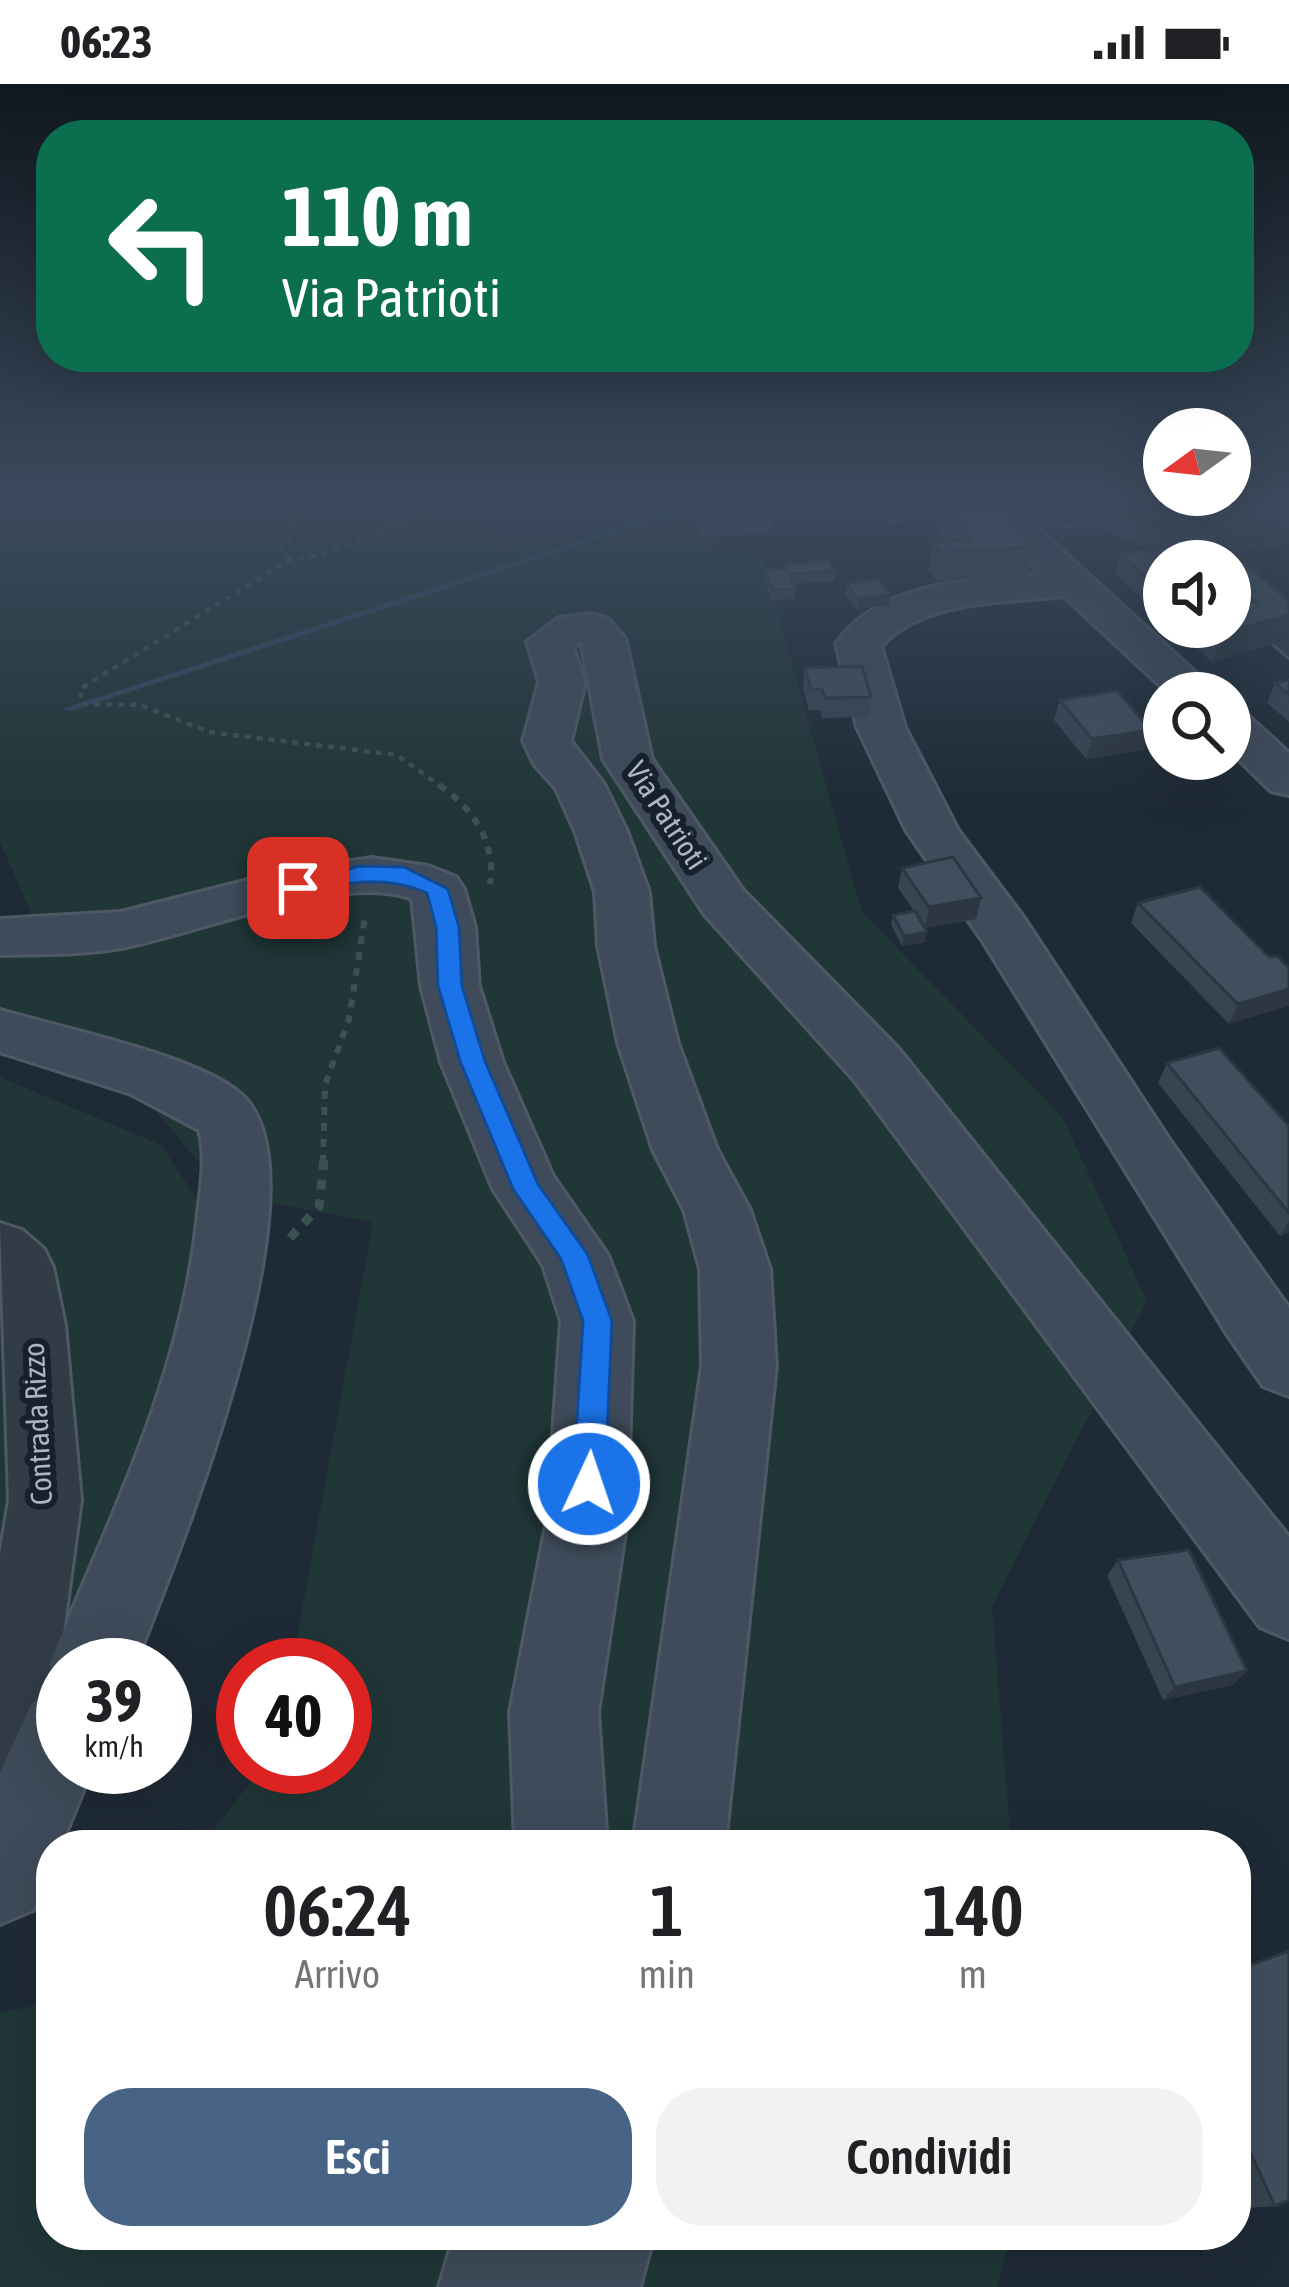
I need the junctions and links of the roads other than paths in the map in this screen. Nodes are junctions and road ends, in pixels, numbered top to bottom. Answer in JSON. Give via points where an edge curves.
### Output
{"nodes":[{"id":1,"x":939,"y":601,"type":"edge"},
{"id":2,"x":1096,"y":601,"type":"edge"},
{"id":3,"x":1251,"y":614,"type":"edge"},
{"id":4,"x":1289,"y":651,"type":"edge"},
{"id":5,"x":1172,"y":672,"type":"edge"},
{"id":6,"x":1251,"y":745,"type":"edge"},
{"id":7,"x":1289,"y":780,"type":"edge"},
{"id":8,"x":0,"y":937,"type":"edge"},
{"id":9,"x":0,"y":1031,"type":"edge"},
{"id":10,"x":0,"y":1248,"type":"edge"},
{"id":11,"x":1289,"y":1364,"type":"edge"},
{"id":12,"x":1289,"y":1599,"type":"edge"},
{"id":13,"x":103,"y":1638,"type":"edge"},
{"id":14,"x":0,"y":1751,"type":"edge"},
{"id":15,"x":36,"y":1794,"type":"edge"},
{"id":16,"x":561,"y":1830,"type":"edge"},
{"id":17,"x":681,"y":1830,"type":"edge"},
{"id":18,"x":0,"y":1876,"type":"edge"},
{"id":19,"x":504,"y":2250,"type":"edge"},
{"id":20,"x":596,"y":2250,"type":"edge"},
{"id":21,"x":494,"y":2287,"type":"edge"},
{"id":22,"x":585,"y":2287,"type":"edge"}],
"edges":[{"from":1,"to":11,"type":"street","via":[[895,613],[858,644],[902,780],[1118,1118]]},
{"from":2,"to":5,"type":"street"},
{"from":3,"to":4,"type":"lane"},
{"from":6,"to":7,"type":"street"},
{"from":8,"to":16,"type":"street","via":[[119,930],[359,873],[424,880],[437,889],[450,986],[472,1061],[526,1189],[574,1255],[597,1321],[587,1520],[554,1712]]},
{"from":9,"to":13,"type":"street","via":[[179,1089],[219,1109],[236,1133],[231,1249],[208,1353],[183,1442]]},
{"from":10,"to":14,"type":"street","name":"Contrada Rizzo","via":[[22,1267],[45,1500]]},
{"from":12,"to":17,"type":"street","name":"Via Patrioti","via":[[1184,1476],[873,1060],[735,918],[622,747],[613,651],[604,637],[580,627],[561,632],[549,642],[562,682],[547,741],[601,831],[622,892],[647,1043],[735,1269],[739,1366]]},
{"from":15,"to":18,"type":"street"},
{"from":19,"to":21,"type":"street"},
{"from":20,"to":22,"type":"street"}]}
